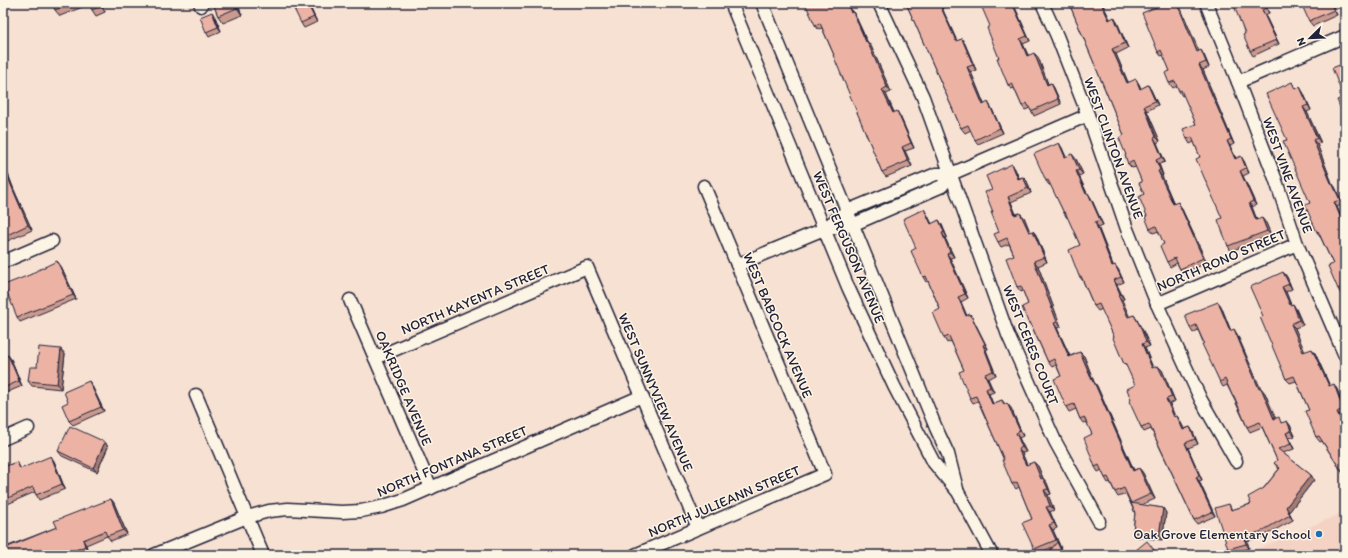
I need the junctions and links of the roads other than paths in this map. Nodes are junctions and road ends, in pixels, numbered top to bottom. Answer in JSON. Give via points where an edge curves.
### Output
{"nodes":[{"id":1,"x":731,"y":3,"type":"edge"},
{"id":2,"x":762,"y":3,"type":"edge"},
{"id":3,"x":879,"y":3,"type":"edge"},
{"id":4,"x":1042,"y":3,"type":"edge"},
{"id":5,"x":1206,"y":3,"type":"edge"},
{"id":6,"x":1345,"y":36,"type":"edge"},
{"id":7,"x":1238,"y":82,"type":"junction"},
{"id":8,"x":1088,"y":115,"type":"junction"},
{"id":9,"x":951,"y":174,"type":"junction"},
{"id":10,"x":704,"y":186,"type":"dead end"},
{"id":11,"x":847,"y":211,"type":"junction"},
{"id":12,"x":852,"y":225,"type":"junction"},
{"id":13,"x":824,"y":229,"type":"junction"},
{"id":14,"x":52,"y":241,"type":"dead end"},
{"id":15,"x":1297,"y":244,"type":"junction"},
{"id":16,"x":3,"y":262,"type":"edge"},
{"id":17,"x":737,"y":265,"type":"junction"},
{"id":18,"x":587,"y":267,"type":"joint"},
{"id":19,"x":350,"y":300,"type":"dead end"},
{"id":20,"x":1157,"y":304,"type":"junction"},
{"id":21,"x":1345,"y":356,"type":"edge"},
{"id":22,"x":375,"y":358,"type":"junction"},
{"id":23,"x":196,"y":395,"type":"dead end"},
{"id":24,"x":642,"y":396,"type":"junction"},
{"id":25,"x":28,"y":428,"type":"dead end"},
{"id":26,"x":3,"y":438,"type":"edge"},
{"id":27,"x":1236,"y":462,"type":"dead end"},
{"id":28,"x":825,"y":474,"type":"joint"},
{"id":29,"x":431,"y":488,"type":"junction"},
{"id":30,"x":958,"y":492,"type":"junction"},
{"id":31,"x":247,"y":517,"type":"junction"},
{"id":32,"x":1099,"y":521,"type":"dead end"},
{"id":33,"x":698,"y":528,"type":"junction"},
{"id":34,"x":154,"y":555,"type":"edge"},
{"id":35,"x":263,"y":555,"type":"edge"},
{"id":36,"x":635,"y":555,"type":"edge"},
{"id":37,"x":992,"y":555,"type":"edge"}],
"edges":[{"from":1,"to":13,"type":"street","name":"WEST FERGUSON AVENUE"},
{"from":2,"to":11,"type":"street","name":"WEST FERGUSON AVENUE"},
{"from":3,"to":9,"type":"street","name":"WEST CERES COURT","via":[[923,97]]},
{"from":4,"to":8,"type":"street","name":"WEST CLINTON AVENUE"},
{"from":5,"to":7,"type":"street","name":"WEST VINE AVENUE"},
{"from":6,"to":7,"type":"street"},
{"from":7,"to":15,"type":"street","name":"WEST VINE AVENUE"},
{"from":8,"to":9,"type":"street"},
{"from":8,"to":20,"type":"street","name":"WEST CLINTON AVENUE","via":[[1127,230]]},
{"from":9,"to":11,"type":"street","via":[[936,174]]},
{"from":9,"to":12,"type":"street","via":[[942,186]]},
{"from":9,"to":32,"type":"street","name":"WEST CERES COURT","via":[[1008,335],[1055,441]]},
{"from":10,"to":17,"type":"street","name":"WEST BABCOCK AVENUE"},
{"from":11,"to":12,"type":"street","name":"WEST FERGUSON AVENUE"},
{"from":11,"to":13,"type":"street"},
{"from":12,"to":13,"type":"street"},
{"from":12,"to":30,"type":"street","name":"WEST FERGUSON AVENUE","via":[[948,454]]},
{"from":13,"to":17,"type":"street"},
{"from":13,"to":30,"type":"street","name":"WEST FERGUSON AVENUE","via":[[906,411],[934,463]]},
{"from":14,"to":16,"type":"street"},
{"from":15,"to":20,"type":"street","name":"NORTH RONO STREET"},
{"from":15,"to":21,"type":"street","name":"WEST VINE AVENUE"},
{"from":17,"to":28,"type":"street","name":"WEST BABCOCK AVENUE"},
{"from":18,"to":22,"type":"street","name":"NORTH KAYENTA STREET"},
{"from":18,"to":24,"type":"street","name":"WEST SUNNYVIEW AVENUE"},
{"from":19,"to":22,"type":"street","name":"OAKRIDGE AVENUE"},
{"from":20,"to":27,"type":"street","name":"WEST CLINTON AVENUE","via":[[1200,400]]},
{"from":22,"to":29,"type":"street","name":"OAKRIDGE AVENUE"},
{"from":23,"to":31,"type":"street"},
{"from":24,"to":29,"type":"street","name":"NORTH FONTANA STREET"},
{"from":24,"to":33,"type":"street","name":"WEST SUNNYVIEW AVENUE"},
{"from":25,"to":26,"type":"street"},
{"from":28,"to":33,"type":"street","name":"NORTH JULIEANN STREET"},
{"from":29,"to":31,"type":"street","name":"NORTH FONTANA STREET","via":[[381,507],[361,511],[288,509]]},
{"from":30,"to":37,"type":"street","name":"WEST FERGUSON AVENUE"},
{"from":31,"to":34,"type":"street","name":"NORTH FONTANA STREET"},
{"from":31,"to":35,"type":"street"},
{"from":33,"to":36,"type":"street","name":"NORTH JULIEANN STREET"}]}
